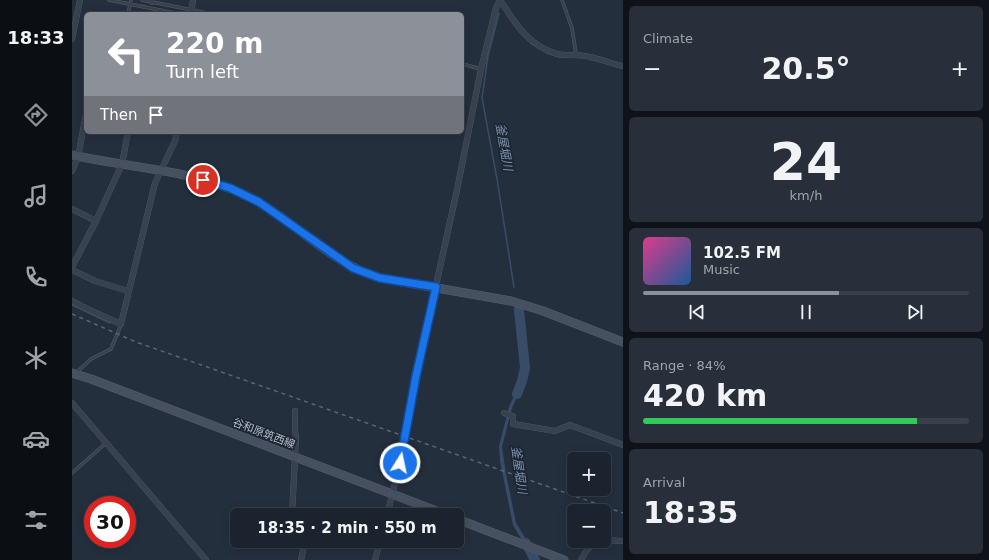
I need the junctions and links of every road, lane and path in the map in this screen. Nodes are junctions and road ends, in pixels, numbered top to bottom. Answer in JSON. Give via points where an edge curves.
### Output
{"nodes":[{"id":1,"x":80,"y":0,"type":"edge"},
{"id":2,"x":109,"y":0,"type":"edge"},
{"id":3,"x":131,"y":0,"type":"edge"},
{"id":4,"x":142,"y":0,"type":"edge"},
{"id":5,"x":194,"y":0,"type":"edge"},
{"id":6,"x":500,"y":0,"type":"edge"},
{"id":7,"x":562,"y":0,"type":"edge"},
{"id":8,"x":152,"y":1,"type":"edge"},
{"id":9,"x":130,"y":4,"type":"junction"},
{"id":10,"x":128,"y":12,"type":"edge"},
{"id":11,"x":170,"y":12,"type":"edge"},
{"id":12,"x":191,"y":12,"type":"edge"},
{"id":13,"x":72,"y":39,"type":"edge"},
{"id":14,"x":576,"y":55,"type":"junction"},
{"id":15,"x":464,"y":65,"type":"edge"},
{"id":16,"x":623,"y":66,"type":"edge"},
{"id":17,"x":481,"y":69,"type":"junction"},
{"id":18,"x":84,"y":122,"type":"edge"},
{"id":19,"x":128,"y":134,"type":"edge"},
{"id":20,"x":177,"y":134,"type":"edge"},
{"id":21,"x":75,"y":156,"type":"edge"},
{"id":22,"x":122,"y":164,"type":"junction"},
{"id":23,"x":161,"y":170,"type":"junction"},
{"id":24,"x":72,"y":171,"type":"edge"},
{"id":25,"x":72,"y":209,"type":"edge"},
{"id":26,"x":96,"y":221,"type":"junction"},
{"id":27,"x":72,"y":268,"type":"edge"},
{"id":28,"x":436,"y":287,"type":"junction"},
{"id":29,"x":128,"y":291,"type":"junction"},
{"id":30,"x":72,"y":301,"type":"edge"},
{"id":31,"x":121,"y":324,"type":"junction"},
{"id":32,"x":623,"y":342,"type":"edge"},
{"id":33,"x":73,"y":374,"type":"edge"},
{"id":34,"x":72,"y":403,"type":"edge"},
{"id":35,"x":295,"y":411,"type":"dead end"},
{"id":36,"x":504,"y":413,"type":"dead end"},
{"id":37,"x":106,"y":443,"type":"junction"},
{"id":38,"x":623,"y":445,"type":"edge"},
{"id":39,"x":296,"y":456,"type":"junction"},
{"id":40,"x":72,"y":473,"type":"edge"},
{"id":41,"x":393,"y":494,"type":"junction"},
{"id":42,"x":292,"y":508,"type":"edge"},
{"id":43,"x":389,"y":508,"type":"edge"},
{"id":44,"x":429,"y":508,"type":"edge"},
{"id":45,"x":464,"y":522,"type":"edge"},
{"id":46,"x":611,"y":540,"type":"edge"},
{"id":47,"x":623,"y":541,"type":"edge"},
{"id":48,"x":304,"y":548,"type":"edge"},
{"id":49,"x":378,"y":548,"type":"edge"},
{"id":50,"x":589,"y":548,"type":"edge"},
{"id":51,"x":206,"y":560,"type":"edge"},
{"id":52,"x":301,"y":560,"type":"edge"},
{"id":53,"x":375,"y":560,"type":"edge"},
{"id":54,"x":564,"y":560,"type":"edge"},
{"id":55,"x":581,"y":560,"type":"edge"}],
"edges":[{"from":1,"to":13,"type":"street"},
{"from":2,"to":9,"type":"lane"},
{"from":3,"to":9,"type":"lane"},
{"from":4,"to":8,"type":"lane"},
{"from":5,"to":12,"type":"street"},
{"from":6,"to":14,"type":"street","via":[[514,23],[531,41],[557,54]]},
{"from":6,"to":17,"type":"street"},
{"from":7,"to":14,"type":"lane","via":[[572,28]]},
{"from":8,"to":12,"type":"lane"},
{"from":9,"to":10,"type":"lane"},
{"from":9,"to":11,"type":"lane"},
{"from":14,"to":16,"type":"street","via":[[590,56]]},
{"from":15,"to":17,"type":"lane"},
{"from":17,"to":28,"type":"street"},
{"from":18,"to":21,"type":"street"},
{"from":19,"to":22,"type":"street"},
{"from":20,"to":23,"type":"street"},
{"from":21,"to":22,"type":"street"},
{"from":21,"to":24,"type":"street"},
{"from":22,"to":23,"type":"street"},
{"from":22,"to":26,"type":"street"},
{"from":23,"to":28,"type":"street","via":[[214,183],[244,194],[272,210],[342,261],[363,272],[380,278]]},
{"from":23,"to":29,"type":"street"},
{"from":25,"to":26,"type":"street"},
{"from":26,"to":27,"type":"street"},
{"from":27,"to":29,"type":"street","via":[[95,281]]},
{"from":28,"to":32,"type":"street","via":[[511,301]]},
{"from":28,"to":41,"type":"street"},
{"from":29,"to":31,"type":"street"},
{"from":30,"to":31,"type":"street"},
{"from":31,"to":33,"type":"lane","via":[[111,349],[91,359]]},
{"from":33,"to":39,"type":"street","name":"谷和原筑西線"},
{"from":34,"to":37,"type":"street"},
{"from":35,"to":39,"type":"street"},
{"from":36,"to":38,"type":"street","via":[[512,416],[513,424],[555,431],[570,425]]},
{"from":37,"to":40,"type":"lane"},
{"from":37,"to":51,"type":"street"},
{"from":39,"to":41,"type":"street","name":"谷和原筑西線"},
{"from":39,"to":42,"type":"street"},
{"from":41,"to":43,"type":"street"},
{"from":41,"to":44,"type":"street","name":"谷和原筑西線"},
{"from":45,"to":54,"type":"street"},
{"from":46,"to":47,"type":"street"},
{"from":48,"to":52,"type":"street"},
{"from":49,"to":53,"type":"street"},
{"from":50,"to":55,"type":"street"}]}
